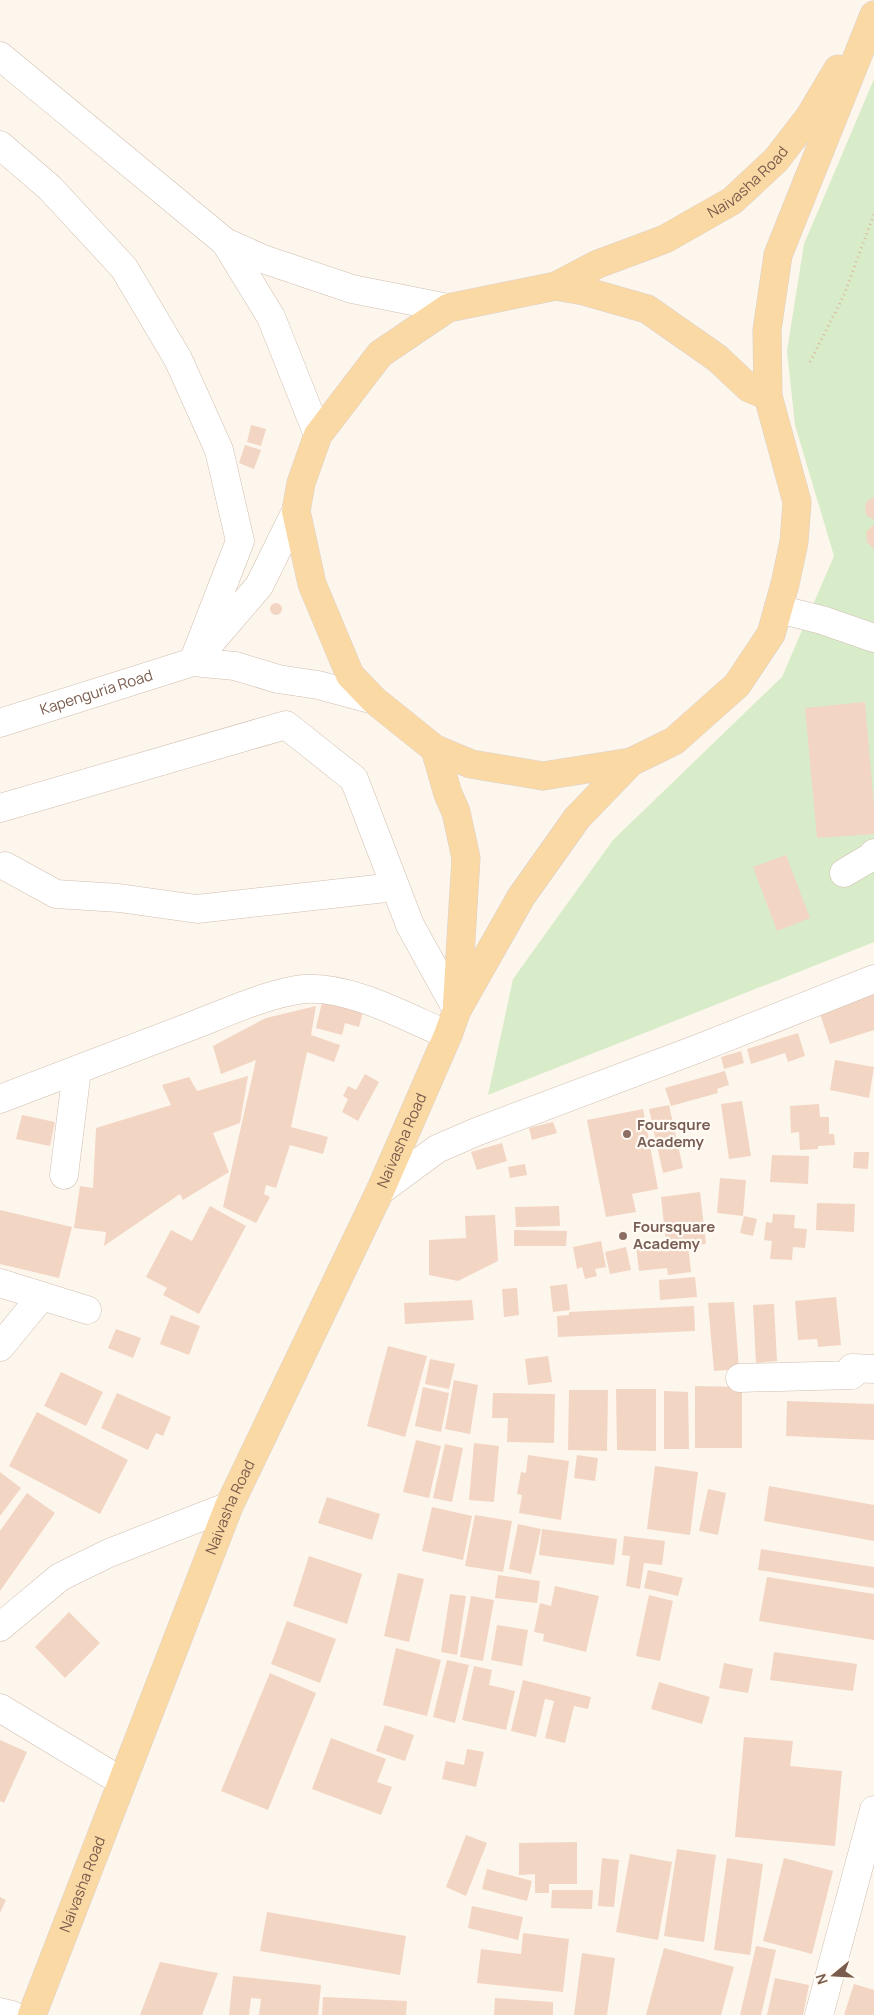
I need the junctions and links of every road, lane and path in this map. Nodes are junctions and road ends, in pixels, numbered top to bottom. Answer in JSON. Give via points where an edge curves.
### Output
{"nodes":[{"id":1,"x":874,"y":4,"type":"edge"},
{"id":2,"x":874,"y":15,"type":"edge"},
{"id":3,"x":0,"y":56,"type":"edge"},
{"id":4,"x":0,"y":145,"type":"edge"},
{"id":5,"x":874,"y":214,"type":"edge"},
{"id":6,"x":225,"y":242,"type":"junction"},
{"id":7,"x":556,"y":286,"type":"junction"},
{"id":8,"x":448,"y":308,"type":"junction"},
{"id":9,"x":810,"y":362,"type":"dead end"},
{"id":10,"x":768,"y":396,"type":"junction"},
{"id":11,"x":318,"y":435,"type":"junction"},
{"id":12,"x":296,"y":511,"type":"junction"},
{"id":13,"x":778,"y":609,"type":"junction"},
{"id":14,"x":874,"y":638,"type":"edge"},
{"id":15,"x":193,"y":662,"type":"junction"},
{"id":16,"x":374,"y":700,"type":"junction"},
{"id":17,"x":0,"y":723,"type":"edge"},
{"id":18,"x":434,"y":749,"type":"junction"},
{"id":19,"x":631,"y":762,"type":"junction"},
{"id":20,"x":0,"y":808,"type":"edge"},
{"id":21,"x":874,"y":853,"type":"edge"},
{"id":22,"x":5,"y":866,"type":"dead end"},
{"id":23,"x":844,"y":873,"type":"dead end"},
{"id":24,"x":395,"y":887,"type":"junction"},
{"id":25,"x":874,"y":979,"type":"edge"},
{"id":26,"x":452,"y":1023,"type":"junction"},
{"id":27,"x":77,"y":1070,"type":"junction"},
{"id":28,"x":0,"y":1099,"type":"edge"},
{"id":29,"x":64,"y":1175,"type":"dead end"},
{"id":30,"x":380,"y":1191,"type":"junction"},
{"id":31,"x":0,"y":1283,"type":"edge"},
{"id":32,"x":41,"y":1297,"type":"junction"},
{"id":33,"x":86,"y":1310,"type":"dead end"},
{"id":34,"x":0,"y":1347,"type":"edge"},
{"id":35,"x":874,"y":1369,"type":"edge"},
{"id":36,"x":740,"y":1378,"type":"dead end"},
{"id":37,"x":229,"y":1506,"type":"junction"},
{"id":38,"x":0,"y":1627,"type":"edge"},
{"id":39,"x":0,"y":1708,"type":"edge"},
{"id":40,"x":121,"y":1781,"type":"junction"},
{"id":41,"x":874,"y":1810,"type":"edge"},
{"id":42,"x":864,"y":1886,"type":"edge"},
{"id":43,"x":0,"y":2012,"type":"edge"},
{"id":44,"x":12,"y":2015,"type":"edge"},
{"id":45,"x":32,"y":2015,"type":"edge"},
{"id":46,"x":819,"y":2015,"type":"edge"}],
"edges":[{"from":1,"to":7,"type":"main road","name":"Naivasha Road","via":[[810,116],[776,160],[732,201],[664,238],[598,264]]},
{"from":2,"to":10,"type":"main road","via":[[778,254],[767,330]]},
{"from":3,"to":6,"type":"street"},
{"from":4,"to":15,"type":"street","via":[[50,188],[124,268],[178,359],[219,450],[240,541]]},
{"from":5,"to":9,"type":"path","via":[[844,295]]},
{"from":6,"to":8,"type":"street","via":[[262,259],[352,289]]},
{"from":6,"to":11,"type":"street","via":[[271,318]]},
{"from":7,"to":8,"type":"main road"},
{"from":7,"to":10,"type":"main road","via":[[647,309],[717,358],[749,388]]},
{"from":8,"to":11,"type":"main road","via":[[380,354]]},
{"from":10,"to":13,"type":"main road","via":[[797,502],[794,542]]},
{"from":11,"to":12,"type":"main road","via":[[301,484]]},
{"from":12,"to":15,"type":"street","name":"Kapenguria Road","via":[[259,586]]},
{"from":12,"to":16,"type":"main road","via":[[312,584],[350,674]]},
{"from":13,"to":14,"type":"street"},
{"from":13,"to":19,"type":"main road","via":[[771,634],[737,685],[674,741]]},
{"from":15,"to":16,"type":"street","name":"Kapenguria Road","via":[[235,666]]},
{"from":15,"to":17,"type":"street","name":"Kapenguria Road"},
{"from":16,"to":18,"type":"main road"},
{"from":18,"to":19,"type":"main road","via":[[471,764],[543,776]]},
{"from":18,"to":26,"type":"main road","via":[[456,812],[466,858]]},
{"from":19,"to":26,"type":"main road","via":[[577,818],[521,897]]},
{"from":20,"to":24,"type":"street","via":[[286,725],[354,779]]},
{"from":21,"to":23,"type":"street"},
{"from":22,"to":24,"type":"street","via":[[56,894],[198,908]]},
{"from":24,"to":26,"type":"street"},
{"from":25,"to":30,"type":"street","via":[[452,1142],[437,1149]]},
{"from":26,"to":27,"type":"street","via":[[335,992],[305,989],[274,996]]},
{"from":26,"to":30,"type":"main road","name":"Naivasha Road"},
{"from":27,"to":28,"type":"street"},
{"from":27,"to":29,"type":"street"},
{"from":30,"to":37,"type":"main road","name":"Naivasha Road"},
{"from":31,"to":32,"type":"street"},
{"from":32,"to":33,"type":"street"},
{"from":32,"to":34,"type":"street"},
{"from":35,"to":36,"type":"street","via":[[852,1368],[852,1375]]},
{"from":37,"to":38,"type":"street","via":[[109,1553],[60,1577]]},
{"from":37,"to":40,"type":"main road","name":"Naivasha Road"},
{"from":39,"to":40,"type":"street"},
{"from":40,"to":45,"type":"main road","name":"Naivasha Road"},
{"from":41,"to":42,"type":"street"},
{"from":42,"to":46,"type":"street"},
{"from":43,"to":44,"type":"street"}]}
